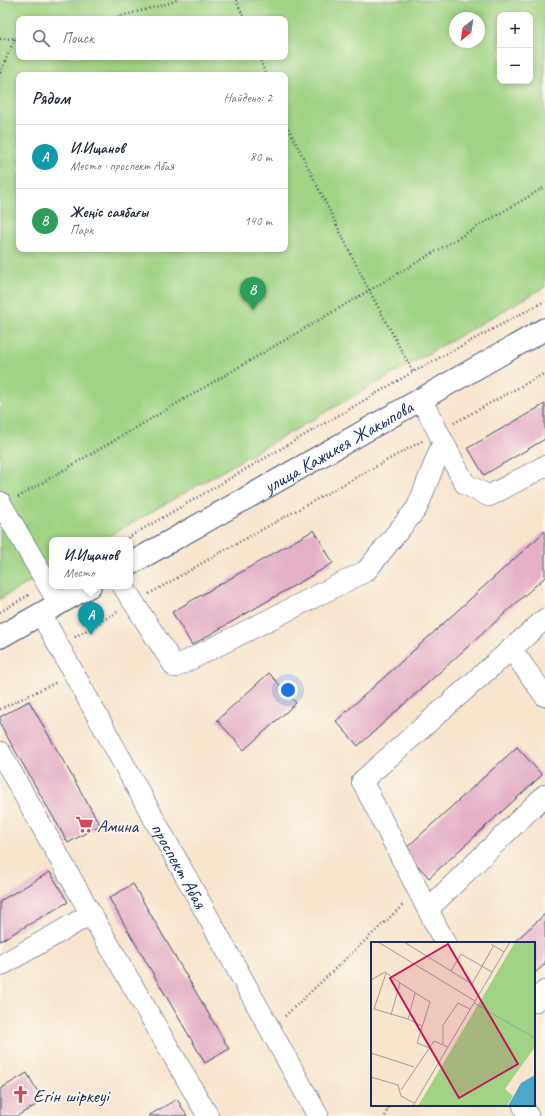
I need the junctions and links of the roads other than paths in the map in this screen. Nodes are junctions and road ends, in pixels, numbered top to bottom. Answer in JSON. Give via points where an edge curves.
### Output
{"nodes":[{"id":1,"x":545,"y":329,"type":"edge"},
{"id":2,"x":421,"y":399,"type":"junction"},
{"id":3,"x":441,"y":437,"type":"junction"},
{"id":4,"x":545,"y":466,"type":"edge"},
{"id":5,"x":1,"y":504,"type":"edge"},
{"id":6,"x":133,"y":562,"type":"edge"},
{"id":7,"x":85,"y":589,"type":"edge"},
{"id":8,"x":128,"y":594,"type":"edge"},
{"id":9,"x":50,"y":609,"type":"junction"},
{"id":10,"x":545,"y":619,"type":"edge"},
{"id":11,"x":0,"y":637,"type":"edge"},
{"id":12,"x":511,"y":649,"type":"junction"},
{"id":13,"x":545,"y":696,"type":"edge"},
{"id":14,"x":0,"y":752,"type":"edge"},
{"id":15,"x":545,"y":795,"type":"edge"},
{"id":16,"x":428,"y":909,"type":"junction"},
{"id":17,"x":92,"y":914,"type":"junction"},
{"id":18,"x":444,"y":942,"type":"edge"},
{"id":19,"x":0,"y":966,"type":"edge"},
{"id":20,"x":545,"y":991,"type":"edge"},
{"id":21,"x":535,"y":1001,"type":"edge"},
{"id":22,"x":523,"y":1106,"type":"edge"},
{"id":23,"x":208,"y":1116,"type":"edge"},
{"id":24,"x":318,"y":1116,"type":"edge"},
{"id":25,"x":528,"y":1116,"type":"edge"}],
"edges":[{"from":1,"to":2,"type":"main road","name":"улица Кажикея Жакыпова"},
{"from":2,"to":3,"type":"street"},
{"from":2,"to":6,"type":"main road","name":"улица Кажикея Жакыпова"},
{"from":3,"to":4,"type":"street","via":[[465,484],[489,496]]},
{"from":3,"to":8,"type":"street","via":[[417,508],[366,571],[175,667]]},
{"from":5,"to":9,"type":"street","name":"проспект Абая","via":[[47,584]]},
{"from":7,"to":9,"type":"main road"},
{"from":9,"to":11,"type":"main road"},
{"from":9,"to":24,"type":"street","name":"проспект Абая","via":[[59,646]]},
{"from":10,"to":12,"type":"street"},
{"from":12,"to":13,"type":"street"},
{"from":12,"to":16,"type":"street","via":[[362,781]]},
{"from":14,"to":17,"type":"street"},
{"from":15,"to":16,"type":"street"},
{"from":16,"to":18,"type":"street"},
{"from":17,"to":19,"type":"street"},
{"from":17,"to":23,"type":"street"},
{"from":20,"to":21,"type":"street"},
{"from":22,"to":25,"type":"street"}]}
